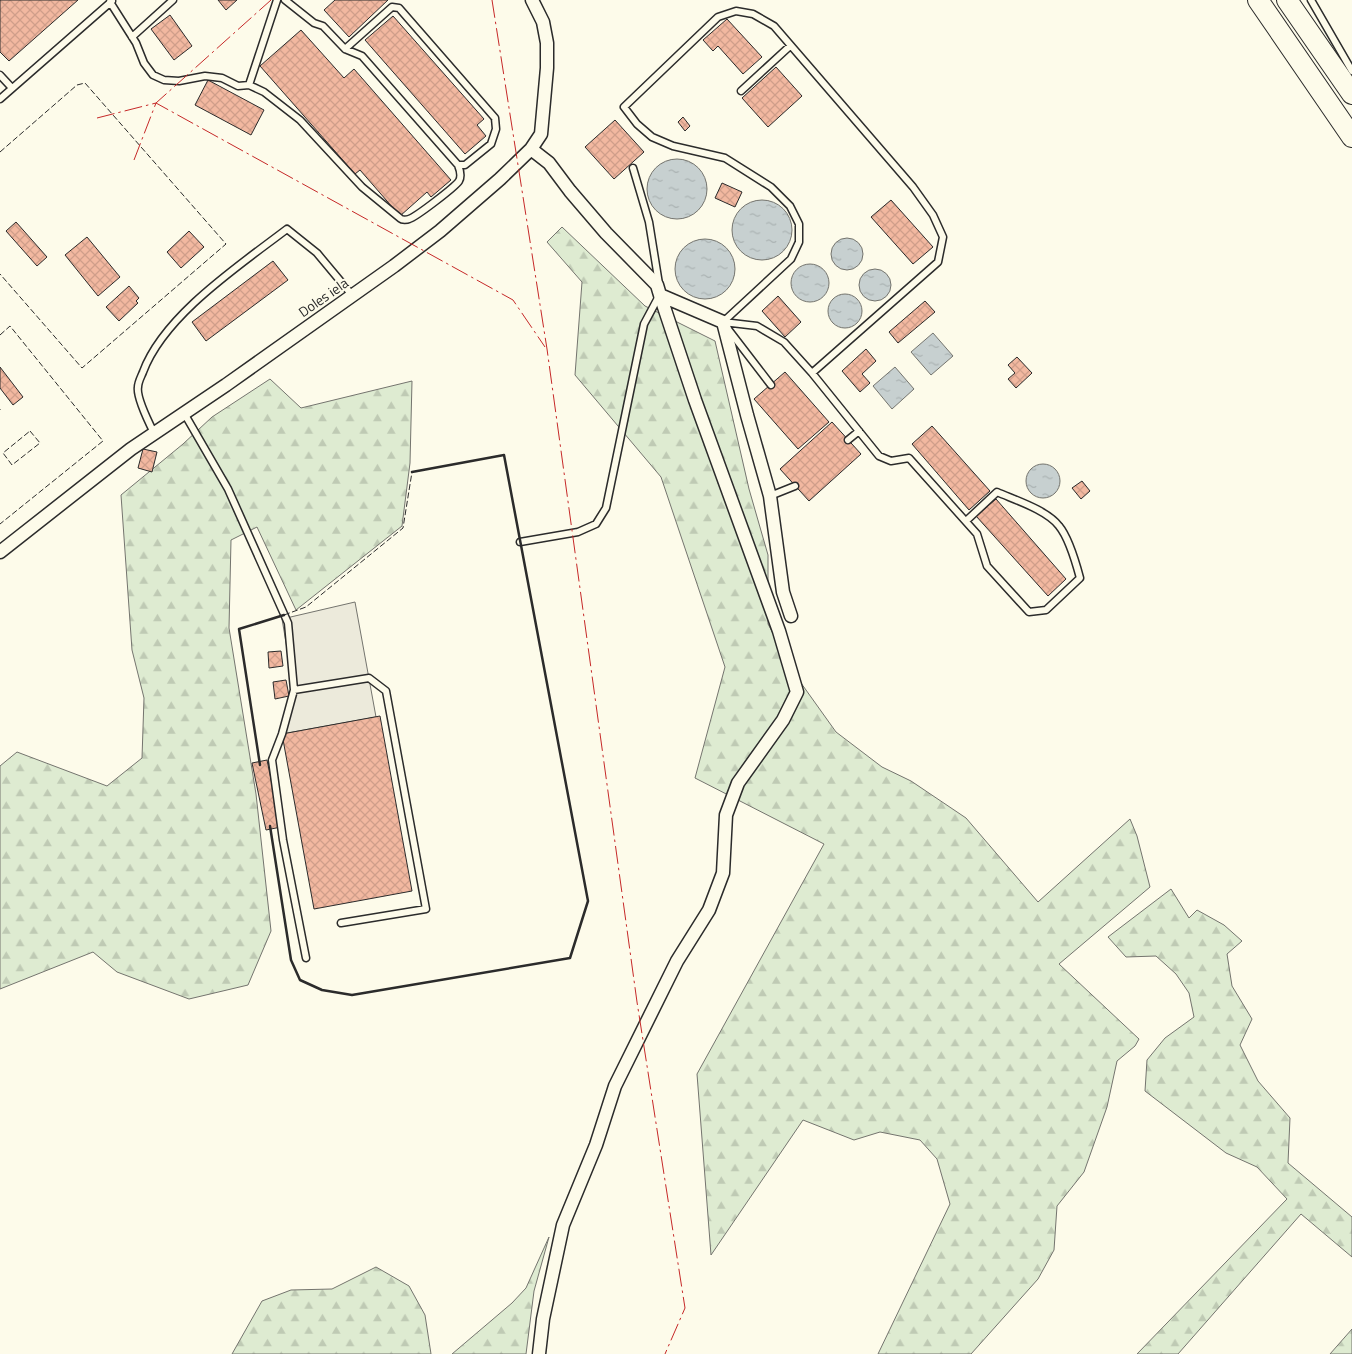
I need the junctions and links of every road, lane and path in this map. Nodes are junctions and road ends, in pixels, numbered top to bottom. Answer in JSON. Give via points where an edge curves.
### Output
{"nodes":[{"id":1,"x":172,"y":0,"type":"edge"},
{"id":2,"x":277,"y":0,"type":"edge"},
{"id":3,"x":284,"y":0,"type":"edge"},
{"id":4,"x":532,"y":0,"type":"edge"},
{"id":5,"x":1258,"y":0,"type":"edge"},
{"id":6,"x":1287,"y":0,"type":"edge"},
{"id":7,"x":1311,"y":0,"type":"edge"},
{"id":8,"x":112,"y":1,"type":"edge"},
{"id":9,"x":132,"y":37,"type":"junction"},
{"id":10,"x":790,"y":46,"type":"junction"},
{"id":11,"x":345,"y":49,"type":"junction"},
{"id":12,"x":1352,"y":71,"type":"edge"},
{"id":13,"x":0,"y":75,"type":"edge"},
{"id":14,"x":249,"y":85,"type":"junction"},
{"id":15,"x":12,"y":88,"type":"junction"},
{"id":16,"x":741,"y":91,"type":"dead end"},
{"id":17,"x":1352,"y":94,"type":"edge"},
{"id":18,"x":0,"y":99,"type":"edge"},
{"id":19,"x":1352,"y":137,"type":"edge"},
{"id":20,"x":531,"y":149,"type":"junction"},
{"id":21,"x":458,"y":166,"type":"junction"},
{"id":22,"x":633,"y":168,"type":"dead end"},
{"id":23,"x":352,"y":295,"type":"junction"},
{"id":24,"x":660,"y":295,"type":"junction"},
{"id":25,"x":723,"y":322,"type":"junction"},
{"id":26,"x":812,"y":373,"type":"junction"},
{"id":27,"x":771,"y":384,"type":"dead end"},
{"id":28,"x":184,"y":413,"type":"junction"},
{"id":29,"x":859,"y":431,"type":"junction"},
{"id":30,"x":154,"y":433,"type":"junction"},
{"id":31,"x":848,"y":440,"type":"dead end"},
{"id":32,"x":795,"y":486,"type":"dead end"},
{"id":33,"x":770,"y":496,"type":"junction"},
{"id":34,"x":966,"y":521,"type":"junction"},
{"id":35,"x":520,"y":542,"type":"dead end"},
{"id":36,"x":0,"y":552,"type":"edge"},
{"id":37,"x":792,"y":616,"type":"dead end"},
{"id":38,"x":294,"y":690,"type":"junction"},
{"id":39,"x":341,"y":923,"type":"dead end"},
{"id":40,"x":306,"y":958,"type":"dead end"},
{"id":41,"x":539,"y":1354,"type":"edge"}],
"edges":[{"from":1,"to":9,"type":"lane"},
{"from":2,"to":14,"type":"lane"},
{"from":3,"to":11,"type":"lane","via":[[323,26]]},
{"from":4,"to":20,"type":"street","name":"Doles iela","via":[[543,22],[547,52],[541,134]]},
{"from":5,"to":19,"type":"highway"},
{"from":6,"to":17,"type":"highway"},
{"from":7,"to":12,"type":"lane"},
{"from":8,"to":9,"type":"lane"},
{"from":8,"to":15,"type":"lane"},
{"from":9,"to":14,"type":"lane","via":[[144,63],[153,75],[164,80],[205,76],[222,78],[238,86]]},
{"from":10,"to":16,"type":"lane"},
{"from":10,"to":25,"type":"lane","via":[[774,26],[753,14],[736,12],[718,17],[624,107],[652,137],[673,146],[724,158],[771,187],[790,206],[799,224],[799,242],[791,258]]},
{"from":10,"to":26,"type":"lane","via":[[913,187],[933,215],[943,237],[938,262]]},
{"from":11,"to":21,"type":"lane","via":[[362,56]]},
{"from":11,"to":21,"type":"lane","via":[[392,7],[398,8],[495,118],[496,129],[491,144],[465,165]]},
{"from":13,"to":15,"type":"lane"},
{"from":14,"to":21,"type":"lane","via":[[264,92],[300,120],[362,187],[401,220],[420,213],[452,187],[461,173]]},
{"from":15,"to":18,"type":"lane"},
{"from":20,"to":23,"type":"street","name":"Doles iela","via":[[440,231]]},
{"from":20,"to":24,"type":"street","via":[[549,163],[600,226],[657,285]]},
{"from":22,"to":24,"type":"lane","via":[[649,222]]},
{"from":23,"to":28,"type":"street","name":"Doles iela"},
{"from":23,"to":30,"type":"lane","via":[[317,253],[287,229],[206,291],[166,333],[148,360],[137,388]]},
{"from":24,"to":25,"type":"street"},
{"from":24,"to":35,"type":"lane","via":[[644,324],[606,508],[596,524],[578,532]]},
{"from":24,"to":41,"type":"street","via":[[780,631],[797,692],[783,720],[738,784],[726,815],[724,873],[709,910],[677,961],[616,1086],[563,1225]]},
{"from":25,"to":26,"type":"lane","via":[[757,326],[784,342]]},
{"from":25,"to":27,"type":"lane"},
{"from":25,"to":33,"type":"street"},
{"from":26,"to":29,"type":"lane"},
{"from":28,"to":30,"type":"street","name":"Doles iela"},
{"from":28,"to":38,"type":"lane","via":[[228,489],[288,623]]},
{"from":29,"to":31,"type":"lane"},
{"from":29,"to":34,"type":"lane","via":[[879,456],[891,462],[909,458]]},
{"from":30,"to":36,"type":"street","name":"Doles iela"},
{"from":32,"to":33,"type":"lane"},
{"from":33,"to":37,"type":"street","via":[[783,592]]},
{"from":34,"to":34,"type":"lane","via":[[977,534],[987,566],[1029,612],[1046,610],[1080,578],[1075,558],[1060,526],[1046,515],[997,492]]},
{"from":38,"to":39,"type":"lane","via":[[369,678],[386,691],[426,910]]},
{"from":38,"to":40,"type":"lane","via":[[272,760],[283,840]]}]}
